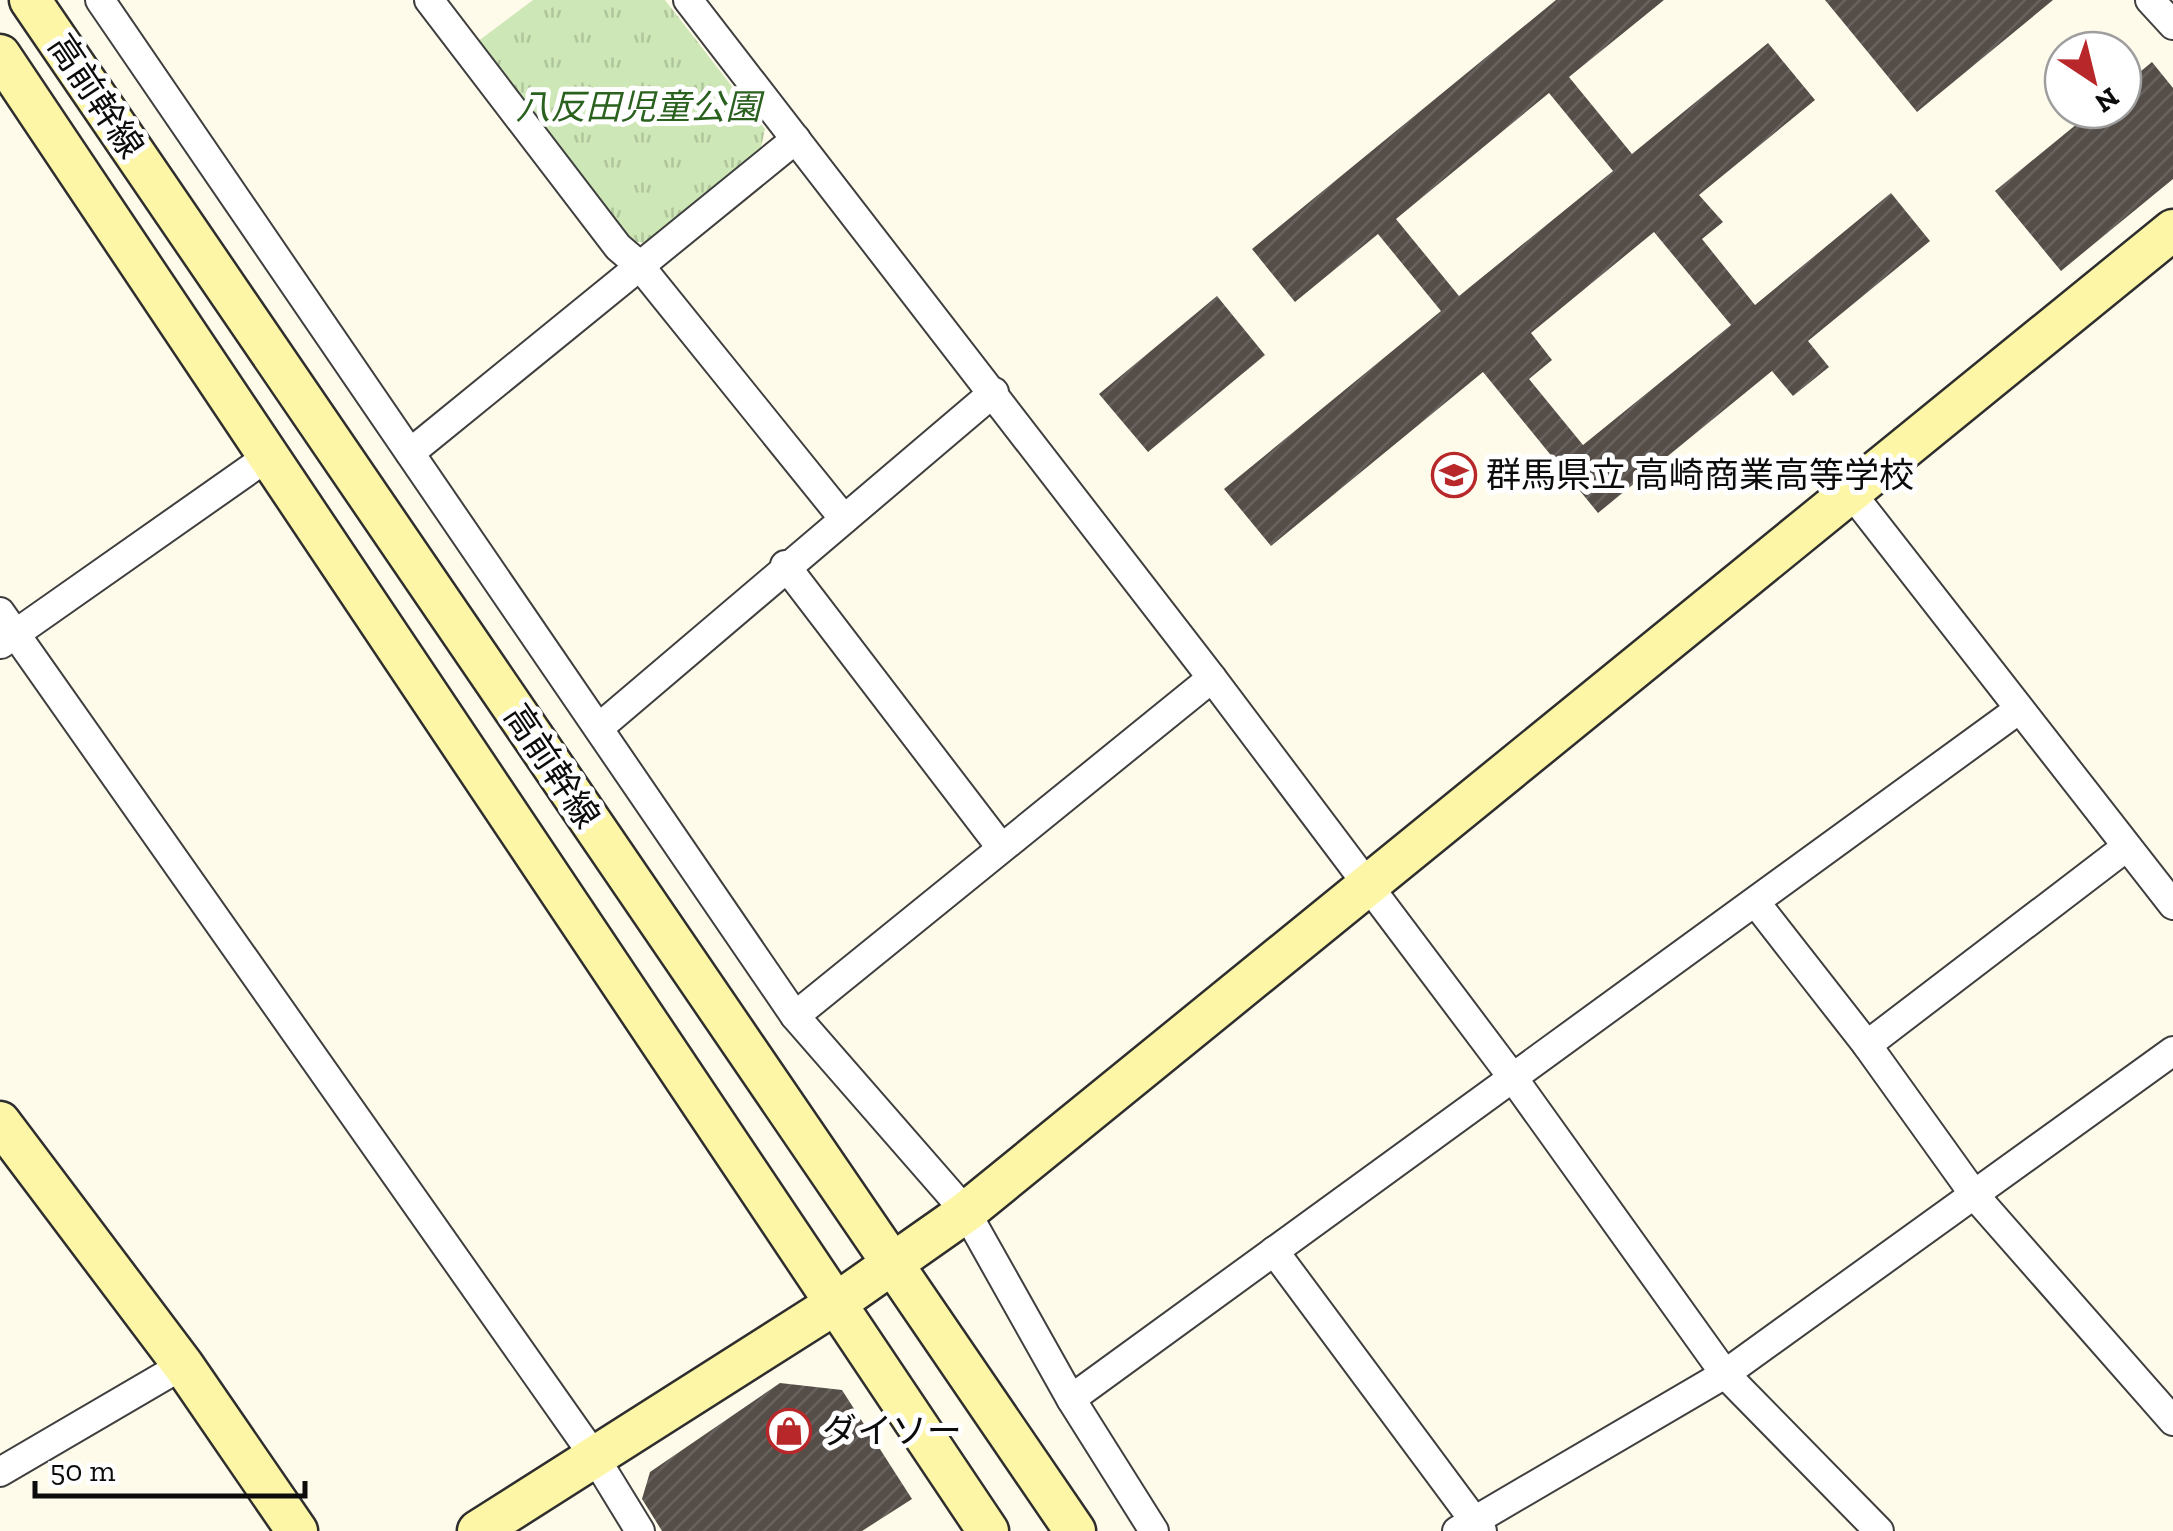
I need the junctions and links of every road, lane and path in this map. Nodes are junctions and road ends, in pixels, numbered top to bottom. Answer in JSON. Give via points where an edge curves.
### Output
{"nodes":[{"id":1,"x":30,"y":0,"type":"edge"},
{"id":2,"x":100,"y":0,"type":"edge"},
{"id":3,"x":428,"y":0,"type":"edge"},
{"id":4,"x":688,"y":0,"type":"edge"},
{"id":5,"x":2150,"y":0,"type":"edge"},
{"id":6,"x":2173,"y":25,"type":"edge"},
{"id":7,"x":0,"y":55,"type":"edge"},
{"id":8,"x":796,"y":140,"type":"junction"},
{"id":9,"x":2173,"y":230,"type":"edge"},
{"id":10,"x":639,"y":265,"type":"junction"},
{"id":11,"x":994,"y":392,"type":"junction"},
{"id":12,"x":410,"y":453,"type":"junction"},
{"id":13,"x":270,"y":455,"type":"junction"},
{"id":14,"x":1852,"y":494,"type":"junction"},
{"id":15,"x":844,"y":519,"type":"junction"},
{"id":16,"x":785,"y":565,"type":"junction"},
{"id":17,"x":5,"y":630,"type":"edge"},
{"id":18,"x":1212,"y":678,"type":"junction"},
{"id":19,"x":2018,"y":710,"type":"junction"},
{"id":20,"x":601,"y":726,"type":"junction"},
{"id":21,"x":1000,"y":846,"type":"junction"},
{"id":22,"x":2125,"y":848,"type":"junction"},
{"id":23,"x":1368,"y":888,"type":"junction"},
{"id":24,"x":1756,"y":903,"type":"junction"},
{"id":25,"x":2173,"y":905,"type":"edge"},
{"id":26,"x":795,"y":1016,"type":"junction"},
{"id":27,"x":1867,"y":1045,"type":"junction"},
{"id":28,"x":2173,"y":1051,"type":"edge"},
{"id":29,"x":1513,"y":1078,"type":"junction"},
{"id":30,"x":0,"y":1122,"type":"edge"},
{"id":31,"x":1976,"y":1196,"type":"junction"},
{"id":32,"x":966,"y":1212,"type":"junction"},
{"id":33,"x":1274,"y":1251,"type":"junction"},
{"id":34,"x":890,"y":1264,"type":"junction"},
{"id":35,"x":835,"y":1304,"type":"junction"},
{"id":36,"x":183,"y":1365,"type":"junction"},
{"id":37,"x":1725,"y":1374,"type":"junction"},
{"id":38,"x":1071,"y":1400,"type":"junction"},
{"id":39,"x":2173,"y":1422,"type":"edge"},
{"id":40,"x":594,"y":1456,"type":"junction"},
{"id":41,"x":0,"y":1472,"type":"edge"},
{"id":42,"x":1471,"y":1528,"type":"edge"},
{"id":43,"x":296,"y":1531,"type":"edge"},
{"id":44,"x":478,"y":1531,"type":"edge"},
{"id":45,"x":640,"y":1531,"type":"edge"},
{"id":46,"x":988,"y":1531,"type":"edge"},
{"id":47,"x":1075,"y":1531,"type":"edge"},
{"id":48,"x":1154,"y":1531,"type":"edge"},
{"id":49,"x":1879,"y":1531,"type":"edge"}],
"edges":[{"from":1,"to":34,"type":"street","name":"高前幹線"},
{"from":2,"to":12,"type":"street"},
{"from":3,"to":10,"type":"street"},
{"from":4,"to":8,"type":"street"},
{"from":5,"to":6,"type":"street"},
{"from":7,"to":13,"type":"street","name":"高前幹線"},
{"from":8,"to":10,"type":"street"},
{"from":8,"to":11,"type":"street"},
{"from":9,"to":14,"type":"street"},
{"from":10,"to":12,"type":"street"},
{"from":10,"to":15,"type":"street"},
{"from":11,"to":15,"type":"street"},
{"from":11,"to":18,"type":"street"},
{"from":12,"to":20,"type":"street"},
{"from":13,"to":17,"type":"street"},
{"from":13,"to":35,"type":"street","name":"高前幹線"},
{"from":14,"to":19,"type":"street"},
{"from":14,"to":23,"type":"street"},
{"from":15,"to":16,"type":"street"},
{"from":16,"to":20,"type":"street"},
{"from":16,"to":21,"type":"street"},
{"from":17,"to":40,"type":"street"},
{"from":18,"to":21,"type":"street"},
{"from":18,"to":23,"type":"street"},
{"from":19,"to":22,"type":"street"},
{"from":19,"to":24,"type":"street"},
{"from":20,"to":26,"type":"street"},
{"from":21,"to":26,"type":"street"},
{"from":22,"to":25,"type":"street"},
{"from":22,"to":27,"type":"street"},
{"from":23,"to":29,"type":"street"},
{"from":23,"to":32,"type":"street"},
{"from":24,"to":27,"type":"street"},
{"from":24,"to":29,"type":"street"},
{"from":26,"to":32,"type":"street"},
{"from":27,"to":31,"type":"street"},
{"from":28,"to":31,"type":"street"},
{"from":29,"to":33,"type":"street"},
{"from":29,"to":37,"type":"street"},
{"from":30,"to":36,"type":"street"},
{"from":31,"to":37,"type":"street"},
{"from":31,"to":39,"type":"street"},
{"from":32,"to":34,"type":"street"},
{"from":32,"to":38,"type":"street"},
{"from":33,"to":38,"type":"street"},
{"from":33,"to":42,"type":"street"},
{"from":34,"to":35,"type":"street"},
{"from":34,"to":47,"type":"street","name":"高前幹線"},
{"from":35,"to":40,"type":"street"},
{"from":35,"to":46,"type":"street","name":"高前幹線"},
{"from":36,"to":41,"type":"street"},
{"from":36,"to":43,"type":"street"},
{"from":37,"to":42,"type":"street"},
{"from":37,"to":49,"type":"street"},
{"from":38,"to":48,"type":"street"},
{"from":40,"to":44,"type":"street"},
{"from":40,"to":45,"type":"street"}]}
